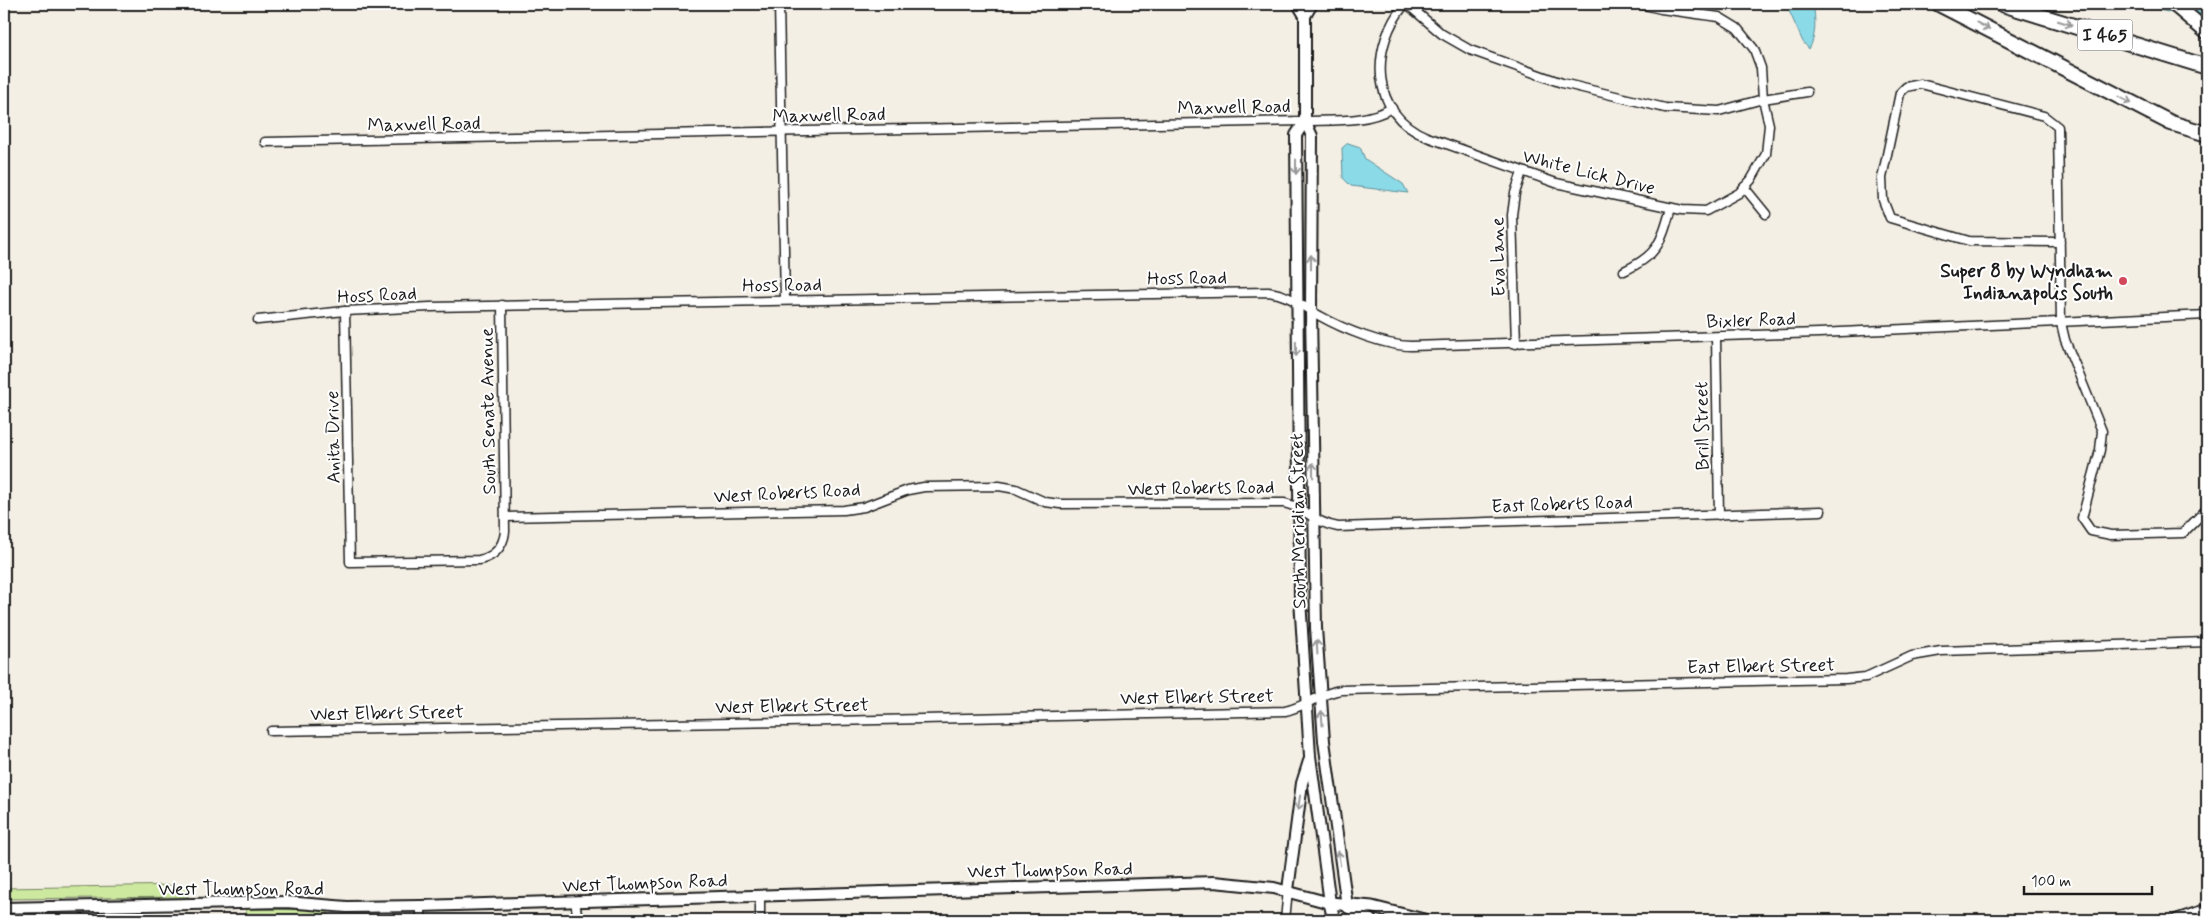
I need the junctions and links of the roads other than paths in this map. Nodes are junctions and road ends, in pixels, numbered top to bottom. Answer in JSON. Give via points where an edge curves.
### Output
{"nodes":[{"id":1,"x":779,"y":4,"type":"edge"},
{"id":2,"x":1298,"y":4,"type":"edge"},
{"id":3,"x":1312,"y":4,"type":"edge"},
{"id":4,"x":1406,"y":4,"type":"edge"},
{"id":5,"x":1640,"y":4,"type":"edge"},
{"id":6,"x":1939,"y":4,"type":"edge"},
{"id":7,"x":2002,"y":4,"type":"edge"},
{"id":8,"x":2174,"y":4,"type":"edge"},
{"id":9,"x":1305,"y":16,"type":"junction"},
{"id":10,"x":2207,"y":32,"type":"edge"},
{"id":11,"x":2207,"y":67,"type":"edge"},
{"id":12,"x":1807,"y":92,"type":"dead end"},
{"id":13,"x":1763,"y":99,"type":"junction"},
{"id":14,"x":1392,"y":108,"type":"junction"},
{"id":15,"x":1305,"y":121,"type":"junction"},
{"id":16,"x":781,"y":132,"type":"junction"},
{"id":17,"x":2207,"y":134,"type":"edge"},
{"id":18,"x":265,"y":142,"type":"dead end"},
{"id":19,"x":1522,"y":172,"type":"junction"},
{"id":20,"x":1744,"y":187,"type":"junction"},
{"id":21,"x":1671,"y":208,"type":"junction"},
{"id":22,"x":1766,"y":214,"type":"dead end"},
{"id":23,"x":2060,"y":242,"type":"junction"},
{"id":24,"x":1624,"y":271,"type":"dead end"},
{"id":25,"x":784,"y":300,"type":"junction"},
{"id":26,"x":502,"y":306,"type":"junction"},
{"id":27,"x":1304,"y":306,"type":"junction"},
{"id":28,"x":345,"y":311,"type":"junction"},
{"id":29,"x":2207,"y":315,"type":"edge"},
{"id":30,"x":258,"y":320,"type":"dead end"},
{"id":31,"x":2061,"y":323,"type":"junction"},
{"id":32,"x":1716,"y":337,"type":"junction"},
{"id":33,"x":1516,"y":344,"type":"junction"},
{"id":34,"x":1298,"y":507,"type":"junction"},
{"id":35,"x":2207,"y":509,"type":"edge"},
{"id":36,"x":1821,"y":512,"type":"dead end"},
{"id":37,"x":1719,"y":515,"type":"junction"},
{"id":38,"x":505,"y":517,"type":"junction"},
{"id":39,"x":1310,"y":517,"type":"junction"},
{"id":40,"x":2207,"y":642,"type":"edge"},
{"id":41,"x":1313,"y":700,"type":"junction"},
{"id":42,"x":271,"y":731,"type":"dead end"},
{"id":43,"x":1310,"y":756,"type":"junction"},
{"id":44,"x":1288,"y":890,"type":"junction"},
{"id":45,"x":760,"y":896,"type":"junction"},
{"id":46,"x":575,"y":901,"type":"junction"},
{"id":47,"x":1330,"y":903,"type":"junction"},
{"id":48,"x":421,"y":906,"type":"junction"},
{"id":49,"x":1347,"y":906,"type":"junction"},
{"id":50,"x":4,"y":908,"type":"edge"},
{"id":51,"x":2207,"y":910,"type":"edge"},
{"id":52,"x":421,"y":920,"type":"edge"},
{"id":53,"x":578,"y":920,"type":"edge"},
{"id":54,"x":760,"y":920,"type":"edge"},
{"id":55,"x":1285,"y":920,"type":"edge"},
{"id":56,"x":1334,"y":920,"type":"edge"},
{"id":57,"x":1349,"y":920,"type":"edge"},
{"id":58,"x":1370,"y":920,"type":"edge"},
{"id":59,"x":1424,"y":920,"type":"edge"},
{"id":60,"x":2177,"y":920,"type":"edge"}],
"edges":[{"from":1,"to":16,"type":"street"},
{"from":2,"to":9,"type":"main road"},
{"from":3,"to":9,"type":"main road"},
{"from":4,"to":13,"type":"street","via":[[1442,34],[1470,50],[1589,91],[1665,108],[1696,110],[1719,110]]},
{"from":4,"to":14,"type":"street","name":"White Lick Drive","via":[[1386,36],[1380,59],[1382,83]]},
{"from":5,"to":13,"type":"street","name":"White Lick Drive","via":[[1719,18],[1737,28],[1754,49],[1761,68]]},
{"from":6,"to":17,"type":"highway","one_way":true,"via":[[2171,123]]},
{"from":7,"to":11,"type":"highway","number":"I 465","one_way":true},
{"from":8,"to":10,"type":"highway"},
{"from":9,"to":15,"type":"main road","name":"South Meridian Street"},
{"from":12,"to":13,"type":"street"},
{"from":13,"to":20,"type":"street","name":"White Lick Drive","via":[[1770,125],[1766,154]]},
{"from":14,"to":15,"type":"street","name":"Maxwell Road","via":[[1374,117]]},
{"from":14,"to":19,"type":"street","name":"White Lick Drive","via":[[1408,126],[1423,136]]},
{"from":15,"to":16,"type":"street","name":"Maxwell Road"},
{"from":27,"to":15,"type":"main road","name":"South Meridian Street","one_way":true,"via":[[1312,136]]},
{"from":15,"to":27,"type":"main road","name":"South Meridian Street","one_way":true,"via":[[1296,135]]},
{"from":16,"to":18,"type":"street","name":"Maxwell Road"},
{"from":16,"to":25,"type":"street"},
{"from":19,"to":21,"type":"street","name":"White Lick Drive","via":[[1556,183]]},
{"from":19,"to":33,"type":"street","name":"Eva Lane","via":[[1512,207]]},
{"from":20,"to":21,"type":"street","name":"White Lick Drive","via":[[1706,211]]},
{"from":20,"to":22,"type":"street"},
{"from":21,"to":24,"type":"street","via":[[1655,251],[1644,262]]},
{"from":23,"to":23,"type":"street","via":[[2058,127],[2044,116],[1921,84],[1906,87],[1900,93],[1882,178],[1883,200],[1890,218],[1970,242]]},
{"from":23,"to":31,"type":"street"},
{"from":25,"to":26,"type":"street","name":"Hoss Road"},
{"from":25,"to":27,"type":"street","name":"Hoss Road","via":[[1268,292],[1283,294]]},
{"from":26,"to":28,"type":"street","name":"Hoss Road"},
{"from":26,"to":38,"type":"street","name":"South Senate Avenue"},
{"from":27,"to":33,"type":"street","name":"Bixler Road","via":[[1323,318],[1394,345]]},
{"from":27,"to":34,"type":"main road","name":"South Meridian Street","one_way":true},
{"from":39,"to":27,"type":"main road","name":"South Meridian Street","one_way":true},
{"from":28,"to":30,"type":"street","name":"Hoss Road"},
{"from":28,"to":38,"type":"street","name":"Anita Drive","via":[[350,562],[482,559],[494,554],[502,544]]},
{"from":29,"to":31,"type":"street","name":"Bixler Road"},
{"from":31,"to":32,"type":"street","name":"Bixler Road"},
{"from":31,"to":35,"type":"street","via":[[2102,431],[2082,518],[2091,531],[2111,535],[2183,533]]},
{"from":32,"to":33,"type":"street","name":"Bixler Road"},
{"from":32,"to":37,"type":"street","name":"Brill Street"},
{"from":34,"to":38,"type":"street","name":"West Roberts Road","via":[[1284,503],[1060,504],[1045,502],[1016,489],[994,486],[912,489],[852,509]]},
{"from":34,"to":39,"type":"street","name":"West Roberts Road"},
{"from":34,"to":41,"type":"main road","name":"South Meridian Street","via":[[1300,599]]},
{"from":36,"to":37,"type":"street","name":"East Roberts Road"},
{"from":37,"to":39,"type":"street","name":"East Roberts Road","via":[[1338,527]]},
{"from":41,"to":39,"type":"main road","name":"South Meridian Street","one_way":true},
{"from":40,"to":41,"type":"street","name":"East Elbert Street","via":[[1941,651],[1912,656],[1866,677],[1846,679],[1341,690]]},
{"from":41,"to":42,"type":"street","name":"West Elbert Street","via":[[1289,710],[1275,711]]},
{"from":41,"to":43,"type":"main road","name":"South Meridian Street"},
{"from":49,"to":41,"type":"main road","name":"South Meridian Street","one_way":true},
{"from":43,"to":44,"type":"main road","name":"South Meridian Street","one_way":true,"via":[[1302,782]]},
{"from":43,"to":47,"type":"main road","name":"South Meridian Street"},
{"from":44,"to":45,"type":"main road","name":"West Thompson Road","via":[[1214,882]]},
{"from":44,"to":47,"type":"main road","name":"West Thompson Road"},
{"from":44,"to":55,"type":"street","name":"South Meridian Street"},
{"from":45,"to":46,"type":"main road","name":"West Thompson Road"},
{"from":45,"to":54,"type":"street"},
{"from":46,"to":48,"type":"main road","name":"West Thompson Road"},
{"from":46,"to":53,"type":"street"},
{"from":47,"to":49,"type":"main road"},
{"from":47,"to":56,"type":"main road","name":"South Meridian Street"},
{"from":48,"to":50,"type":"main road","name":"West Thompson Road","via":[[347,907],[286,902]]},
{"from":48,"to":52,"type":"street"},
{"from":49,"to":57,"type":"main road","name":"South Meridian Street"},
{"from":49,"to":58,"type":"main road"},
{"from":49,"to":59,"type":"main road","via":[[1372,907]]},
{"from":51,"to":60,"type":"main road"}]}
